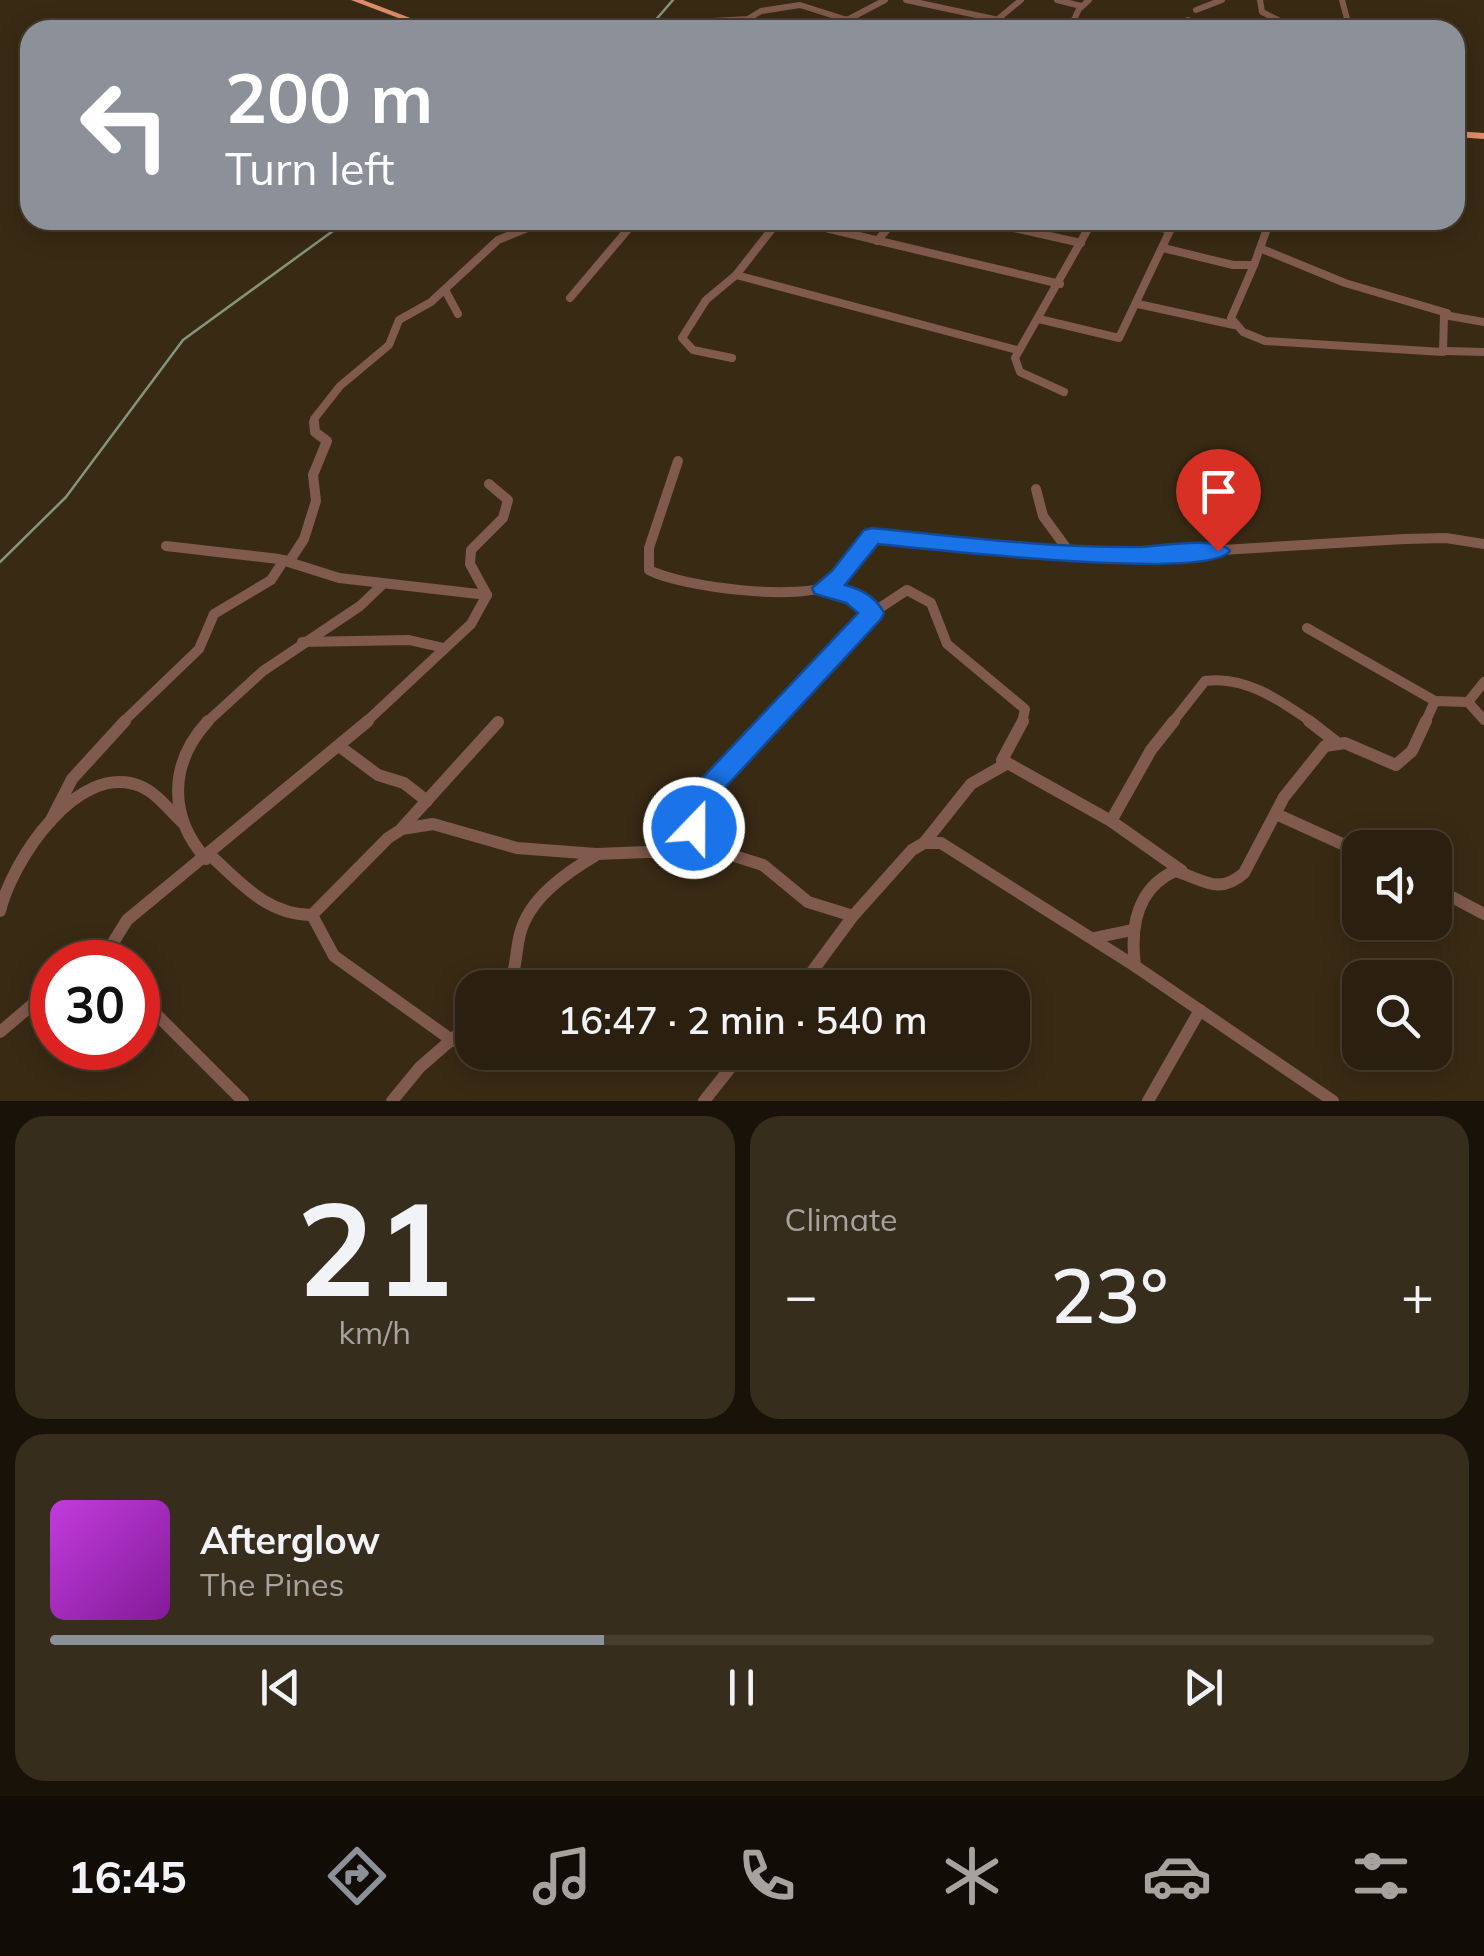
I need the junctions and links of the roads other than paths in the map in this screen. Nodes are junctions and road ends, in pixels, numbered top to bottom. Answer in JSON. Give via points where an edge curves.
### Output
{"nodes":[{"id":1,"x":355,"y":0,"type":"edge"},
{"id":2,"x":885,"y":0,"type":"edge"},
{"id":3,"x":906,"y":0,"type":"edge"},
{"id":4,"x":1021,"y":0,"type":"edge"},
{"id":5,"x":1057,"y":0,"type":"edge"},
{"id":6,"x":1089,"y":0,"type":"edge"},
{"id":7,"x":1222,"y":0,"type":"edge"},
{"id":8,"x":1260,"y":0,"type":"edge"},
{"id":9,"x":1081,"y":6,"type":"junction"},
{"id":10,"x":1196,"y":10,"type":"dead end"},
{"id":11,"x":410,"y":20,"type":"edge"},
{"id":12,"x":736,"y":20,"type":"edge"},
{"id":13,"x":847,"y":20,"type":"joint"},
{"id":14,"x":997,"y":20,"type":"joint"},
{"id":15,"x":1073,"y":20,"type":"edge"},
{"id":16,"x":1278,"y":20,"type":"edge"},
{"id":17,"x":523,"y":230,"type":"edge"},
{"id":18,"x":625,"y":230,"type":"edge"},
{"id":19,"x":771,"y":230,"type":"edge"},
{"id":20,"x":834,"y":230,"type":"edge"},
{"id":21,"x":886,"y":230,"type":"edge"},
{"id":22,"x":1032,"y":230,"type":"edge"},
{"id":23,"x":1087,"y":230,"type":"edge"},
{"id":24,"x":1170,"y":230,"type":"edge"},
{"id":25,"x":1267,"y":230,"type":"edge"},
{"id":26,"x":877,"y":240,"type":"junction"},
{"id":27,"x":1081,"y":243,"type":"junction"},
{"id":28,"x":1163,"y":248,"type":"junction"},
{"id":29,"x":1262,"y":249,"type":"junction"},
{"id":30,"x":1254,"y":265,"type":"junction"},
{"id":31,"x":736,"y":275,"type":"junction"},
{"id":32,"x":1060,"y":284,"type":"junction"},
{"id":33,"x":445,"y":290,"type":"junction"},
{"id":34,"x":570,"y":298,"type":"dead end"},
{"id":35,"x":1138,"y":304,"type":"junction"},
{"id":36,"x":1448,"y":313,"type":"junction"},
{"id":37,"x":458,"y":314,"type":"dead end"},
{"id":38,"x":1039,"y":319,"type":"junction"},
{"id":39,"x":1484,"y":322,"type":"edge"},
{"id":40,"x":1234,"y":325,"type":"junction"},
{"id":41,"x":1017,"y":350,"type":"junction"},
{"id":42,"x":1446,"y":351,"type":"junction"},
{"id":43,"x":1484,"y":352,"type":"edge"},
{"id":44,"x":732,"y":358,"type":"dead end"},
{"id":45,"x":1064,"y":392,"type":"dead end"},
{"id":46,"x":678,"y":461,"type":"dead end"},
{"id":47,"x":489,"y":484,"type":"dead end"},
{"id":48,"x":1036,"y":490,"type":"dead end"},
{"id":49,"x":1484,"y":544,"type":"edge"},
{"id":50,"x":166,"y":546,"type":"dead end"},
{"id":51,"x":1070,"y":553,"type":"junction"},
{"id":52,"x":287,"y":561,"type":"junction"},
{"id":53,"x":383,"y":584,"type":"junction"},
{"id":54,"x":823,"y":588,"type":"junction"},
{"id":55,"x":487,"y":595,"type":"junction"},
{"id":56,"x":872,"y":613,"type":"junction"},
{"id":57,"x":1307,"y":628,"type":"dead end"},
{"id":58,"x":302,"y":642,"type":"junction"},
{"id":59,"x":444,"y":648,"type":"junction"},
{"id":60,"x":1484,"y":682,"type":"edge"},
{"id":61,"x":1436,"y":701,"type":"junction"},
{"id":62,"x":1468,"y":702,"type":"junction"},
{"id":63,"x":1484,"y":720,"type":"edge"},
{"id":64,"x":498,"y":722,"type":"dead end"},
{"id":65,"x":1336,"y":742,"type":"junction"},
{"id":66,"x":339,"y":746,"type":"junction"},
{"id":67,"x":1006,"y":764,"type":"junction"},
{"id":68,"x":427,"y":801,"type":"junction"},
{"id":69,"x":1276,"y":814,"type":"junction"},
{"id":70,"x":1111,"y":821,"type":"junction"},
{"id":71,"x":50,"y":822,"type":"junction"},
{"id":72,"x":183,"y":823,"type":"junction"},
{"id":73,"x":402,"y":829,"type":"junction"},
{"id":74,"x":924,"y":844,"type":"junction"},
{"id":75,"x":1342,"y":844,"type":"edge"},
{"id":76,"x":596,"y":854,"type":"junction"},
{"id":77,"x":728,"y":854,"type":"junction"},
{"id":78,"x":208,"y":857,"type":"junction"},
{"id":79,"x":1182,"y":871,"type":"junction"},
{"id":80,"x":1452,"y":897,"type":"edge"},
{"id":81,"x":0,"y":911,"type":"edge"},
{"id":82,"x":312,"y":914,"type":"junction"},
{"id":83,"x":1484,"y":914,"type":"edge"},
{"id":84,"x":854,"y":916,"type":"junction"},
{"id":85,"x":1132,"y":930,"type":"junction"},
{"id":86,"x":1092,"y":939,"type":"junction"},
{"id":87,"x":113,"y":940,"type":"edge"},
{"id":88,"x":1135,"y":966,"type":"junction"},
{"id":89,"x":517,"y":970,"type":"edge"},
{"id":90,"x":814,"y":970,"type":"edge"},
{"id":91,"x":30,"y":1007,"type":"edge"},
{"id":92,"x":1200,"y":1010,"type":"junction"},
{"id":93,"x":160,"y":1017,"type":"edge"},
{"id":94,"x":0,"y":1032,"type":"edge"},
{"id":95,"x":453,"y":1041,"type":"joint"},
{"id":96,"x":729,"y":1070,"type":"edge"},
{"id":97,"x":243,"y":1101,"type":"edge"},
{"id":98,"x":392,"y":1101,"type":"edge"},
{"id":99,"x":704,"y":1101,"type":"edge"},
{"id":100,"x":1148,"y":1101,"type":"edge"},
{"id":101,"x":1333,"y":1101,"type":"edge"}],
"edges":[{"from":1,"to":11,"type":"highway"},
{"from":2,"to":13,"type":"street"},
{"from":3,"to":14,"type":"street"},
{"from":4,"to":14,"type":"street"},
{"from":5,"to":9,"type":"street"},
{"from":6,"to":9,"type":"street"},
{"from":7,"to":10,"type":"street"},
{"from":8,"to":16,"type":"street","via":[[1262,12]]},
{"from":9,"to":15,"type":"street"},
{"from":12,"to":13,"type":"street","via":[[794,6]]},
{"from":17,"to":33,"type":"street","via":[[498,240]]},
{"from":18,"to":34,"type":"street"},
{"from":19,"to":31,"type":"street"},
{"from":20,"to":26,"type":"street"},
{"from":21,"to":26,"type":"street"},
{"from":22,"to":27,"type":"street"},
{"from":23,"to":27,"type":"street"},
{"from":24,"to":28,"type":"street"},
{"from":25,"to":29,"type":"street"},
{"from":26,"to":32,"type":"street"},
{"from":27,"to":32,"type":"street"},
{"from":28,"to":30,"type":"street"},
{"from":28,"to":35,"type":"street"},
{"from":29,"to":30,"type":"street"},
{"from":29,"to":36,"type":"street","via":[[1354,286]]},
{"from":30,"to":40,"type":"street","via":[[1231,312]]},
{"from":31,"to":41,"type":"street"},
{"from":31,"to":44,"type":"street","via":[[706,300],[682,338],[693,350]]},
{"from":32,"to":38,"type":"street"},
{"from":33,"to":37,"type":"street"},
{"from":33,"to":52,"type":"street","via":[[399,320],[389,345],[340,386],[314,419],[327,441],[313,476],[316,502],[304,538]]},
{"from":35,"to":38,"type":"street","via":[[1119,338]]},
{"from":35,"to":40,"type":"street"},
{"from":36,"to":39,"type":"street"},
{"from":36,"to":42,"type":"street","via":[[1442,318]]},
{"from":38,"to":41,"type":"street"},
{"from":40,"to":42,"type":"street","via":[[1284,345]]},
{"from":41,"to":45,"type":"street","via":[[1020,372]]},
{"from":42,"to":43,"type":"street"},
{"from":46,"to":54,"type":"street","via":[[649,548],[654,576],[785,591]]},
{"from":47,"to":55,"type":"street","via":[[509,508],[470,552]]},
{"from":48,"to":51,"type":"street","via":[[1043,516]]},
{"from":49,"to":51,"type":"street","via":[[1446,538]]},
{"from":50,"to":52,"type":"street"},
{"from":51,"to":54,"type":"street","via":[[872,536]]},
{"from":52,"to":53,"type":"street"},
{"from":52,"to":71,"type":"street","via":[[270,584],[214,614],[201,647],[83,768]]},
{"from":53,"to":55,"type":"street"},
{"from":53,"to":58,"type":"street"},
{"from":54,"to":56,"type":"street","via":[[854,596]]},
{"from":55,"to":59,"type":"street","via":[[471,624]]},
{"from":56,"to":67,"type":"street","via":[[900,593],[916,592],[932,603],[947,644],[1022,704],[1023,724],[1001,756]]},
{"from":56,"to":77,"type":"street","via":[[700,798],[694,828]]},
{"from":57,"to":61,"type":"street"},
{"from":58,"to":59,"type":"street","via":[[408,640]]},
{"from":58,"to":72,"type":"street","via":[[185,748],[179,760]]},
{"from":59,"to":66,"type":"street"},
{"from":60,"to":62,"type":"street"},
{"from":61,"to":62,"type":"street"},
{"from":61,"to":65,"type":"street","via":[[1412,751],[1396,764]]},
{"from":62,"to":63,"type":"street"},
{"from":64,"to":68,"type":"street"},
{"from":65,"to":69,"type":"street","via":[[1308,761]]},
{"from":65,"to":70,"type":"street","via":[[1260,692],[1224,678],[1206,680],[1151,750]]},
{"from":66,"to":68,"type":"street"},
{"from":66,"to":78,"type":"street"},
{"from":67,"to":70,"type":"street"},
{"from":67,"to":74,"type":"street","via":[[971,784]]},
{"from":68,"to":73,"type":"street"},
{"from":69,"to":75,"type":"street"},
{"from":69,"to":79,"type":"street","via":[[1232,886],[1216,888]]},
{"from":70,"to":79,"type":"street"},
{"from":71,"to":72,"type":"street","via":[[79,794],[112,782],[154,794]]},
{"from":71,"to":81,"type":"street","via":[[10,881]]},
{"from":72,"to":78,"type":"street","via":[[192,844]]},
{"from":73,"to":76,"type":"street","via":[[445,825],[517,848]]},
{"from":73,"to":82,"type":"street"},
{"from":74,"to":84,"type":"street"},
{"from":74,"to":86,"type":"street","via":[[956,849]]},
{"from":76,"to":77,"type":"street"},
{"from":76,"to":89,"type":"street","via":[[568,873],[525,920]]},
{"from":77,"to":84,"type":"street","via":[[763,866],[808,902]]},
{"from":78,"to":82,"type":"street","via":[[268,906],[295,917]]},
{"from":78,"to":87,"type":"street","via":[[127,920]]},
{"from":79,"to":85,"type":"street","via":[[1166,874],[1149,891]]},
{"from":80,"to":83,"type":"street"},
{"from":82,"to":95,"type":"street","via":[[334,956]]},
{"from":84,"to":90,"type":"street"},
{"from":85,"to":86,"type":"street"},
{"from":85,"to":88,"type":"street"},
{"from":86,"to":88,"type":"street"},
{"from":88,"to":92,"type":"street"},
{"from":91,"to":94,"type":"street"},
{"from":92,"to":100,"type":"street"},
{"from":92,"to":101,"type":"street"},
{"from":93,"to":97,"type":"street"},
{"from":95,"to":98,"type":"street"},
{"from":96,"to":99,"type":"street"}]}
